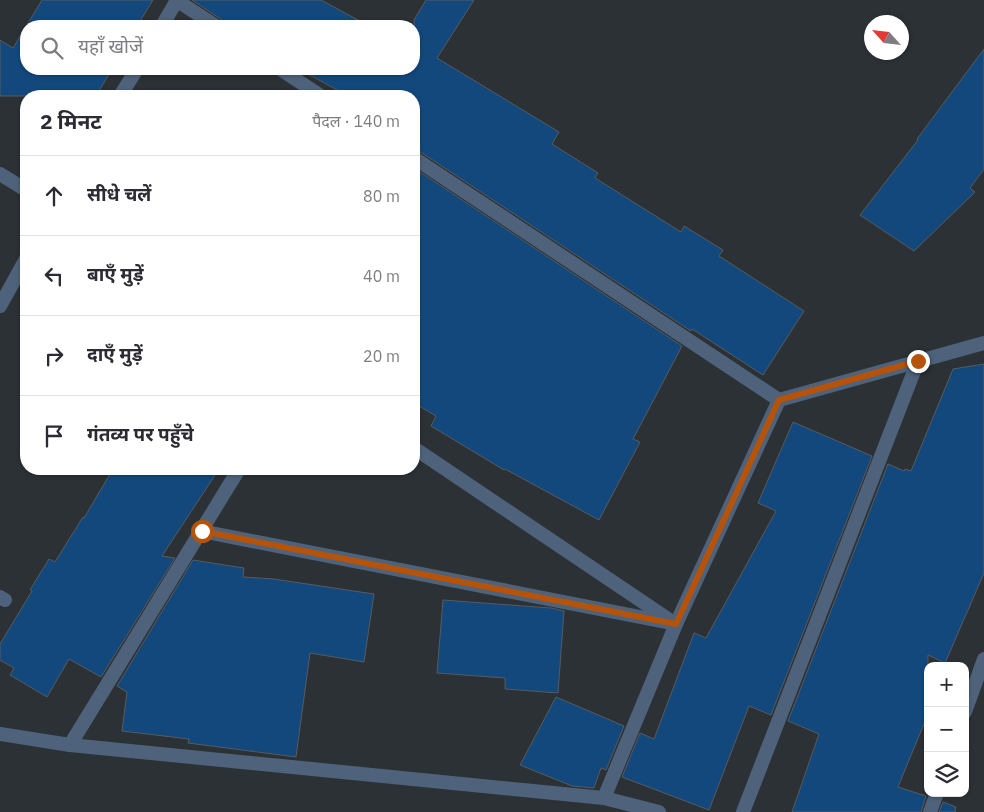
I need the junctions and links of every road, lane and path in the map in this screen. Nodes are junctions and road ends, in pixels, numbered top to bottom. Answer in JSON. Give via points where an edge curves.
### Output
{"nodes":[{"id":1,"x":177,"y":0,"type":"edge"},
{"id":2,"x":165,"y":20,"type":"edge"},
{"id":3,"x":207,"y":20,"type":"edge"},
{"id":4,"x":133,"y":75,"type":"edge"},
{"id":5,"x":289,"y":75,"type":"edge"},
{"id":6,"x":124,"y":90,"type":"edge"},
{"id":7,"x":312,"y":90,"type":"edge"},
{"id":8,"x":420,"y":162,"type":"edge"},
{"id":9,"x":0,"y":174,"type":"edge"},
{"id":10,"x":20,"y":186,"type":"edge"},
{"id":11,"x":20,"y":270,"type":"edge"},
{"id":12,"x":0,"y":306,"type":"edge"},
{"id":13,"x":984,"y":343,"type":"edge"},
{"id":14,"x":918,"y":361,"type":"junction"},
{"id":15,"x":779,"y":400,"type":"junction"},
{"id":16,"x":420,"y":452,"type":"edge"},
{"id":17,"x":235,"y":475,"type":"edge"},
{"id":18,"x":202,"y":531,"type":"junction"},
{"id":19,"x":676,"y":624,"type":"junction"},
{"id":20,"x":984,"y":659,"type":"edge"},
{"id":21,"x":967,"y":707,"type":"edge"},
{"id":22,"x":0,"y":734,"type":"edge"},
{"id":23,"x":70,"y":745,"type":"junction"},
{"id":24,"x":936,"y":797,"type":"edge"},
{"id":25,"x":604,"y":798,"type":"junction"},
{"id":26,"x":659,"y":812,"type":"edge"},
{"id":27,"x":743,"y":812,"type":"edge"},
{"id":28,"x":930,"y":812,"type":"edge"}],
"edges":[{"from":1,"to":2,"type":"street"},
{"from":1,"to":3,"type":"street"},
{"from":4,"to":6,"type":"street"},
{"from":5,"to":7,"type":"street"},
{"from":8,"to":15,"type":"street"},
{"from":9,"to":10,"type":"street"},
{"from":11,"to":12,"type":"street"},
{"from":13,"to":14,"type":"street"},
{"from":14,"to":15,"type":"street"},
{"from":14,"to":27,"type":"street"},
{"from":15,"to":19,"type":"street"},
{"from":16,"to":19,"type":"street"},
{"from":17,"to":18,"type":"street"},
{"from":18,"to":19,"type":"street"},
{"from":18,"to":23,"type":"street"},
{"from":19,"to":25,"type":"street"},
{"from":20,"to":21,"type":"street"},
{"from":22,"to":23,"type":"street"},
{"from":23,"to":25,"type":"street"},
{"from":24,"to":28,"type":"street"},
{"from":25,"to":26,"type":"street"}]}
